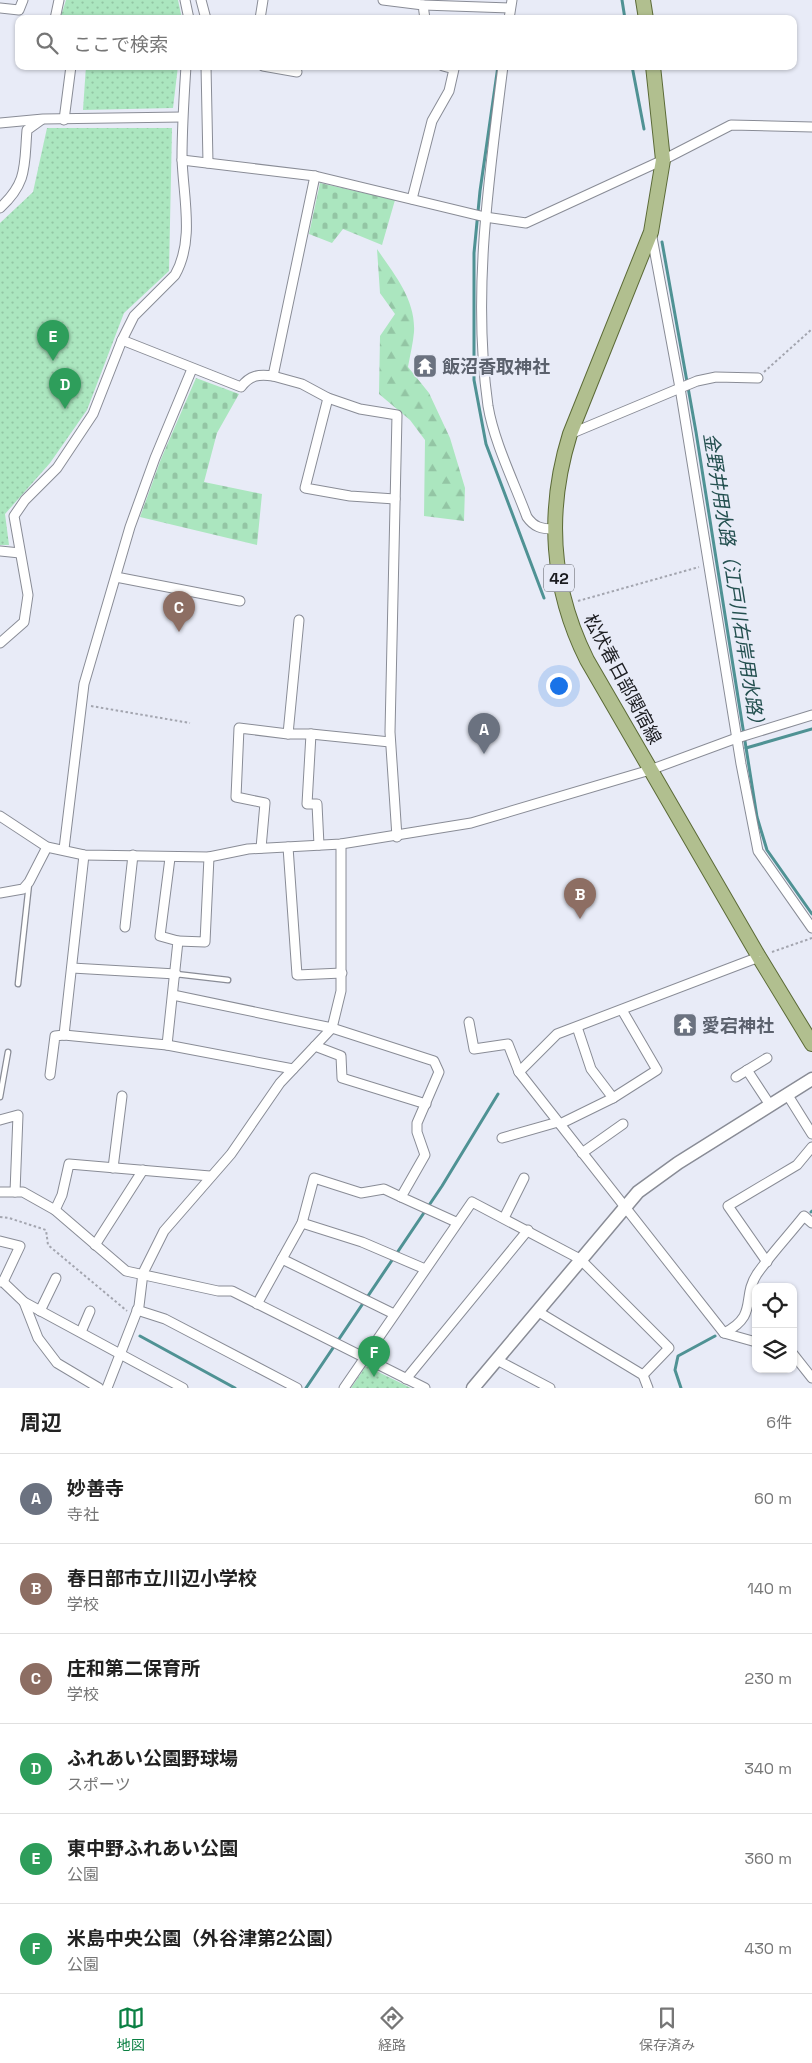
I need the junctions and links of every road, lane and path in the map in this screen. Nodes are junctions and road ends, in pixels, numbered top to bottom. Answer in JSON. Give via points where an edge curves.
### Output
{"nodes":[{"id":1,"x":23,"y":0,"type":"edge"},
{"id":2,"x":59,"y":0,"type":"edge"},
{"id":3,"x":185,"y":0,"type":"edge"},
{"id":4,"x":201,"y":0,"type":"edge"},
{"id":5,"x":263,"y":0,"type":"edge"},
{"id":6,"x":384,"y":0,"type":"edge"},
{"id":7,"x":643,"y":0,"type":"edge"},
{"id":8,"x":511,"y":4,"type":"edge"},
{"id":9,"x":423,"y":5,"type":"junction"},
{"id":10,"x":0,"y":8,"type":"edge"},
{"id":11,"x":57,"y":15,"type":"edge"},
{"id":12,"x":188,"y":15,"type":"edge"},
{"id":13,"x":205,"y":15,"type":"edge"},
{"id":14,"x":261,"y":15,"type":"edge"},
{"id":15,"x":424,"y":15,"type":"edge"},
{"id":16,"x":645,"y":15,"type":"edge"},
{"id":17,"x":70,"y":70,"type":"edge"},
{"id":18,"x":186,"y":70,"type":"edge"},
{"id":19,"x":206,"y":70,"type":"edge"},
{"id":20,"x":285,"y":70,"type":"edge"},
{"id":21,"x":454,"y":70,"type":"edge"},
{"id":22,"x":502,"y":70,"type":"edge"},
{"id":23,"x":653,"y":70,"type":"edge"},
{"id":24,"x":297,"y":72,"type":"dead end"},
{"id":25,"x":182,"y":117,"type":"junction"},
{"id":26,"x":44,"y":119,"type":"junction"},
{"id":27,"x":64,"y":120,"type":"junction"},
{"id":28,"x":0,"y":123,"type":"edge"},
{"id":29,"x":812,"y":127,"type":"edge"},
{"id":30,"x":182,"y":160,"type":"junction"},
{"id":31,"x":663,"y":160,"type":"junction"},
{"id":32,"x":208,"y":163,"type":"junction"},
{"id":33,"x":314,"y":176,"type":"junction"},
{"id":34,"x":412,"y":199,"type":"junction"},
{"id":35,"x":0,"y":208,"type":"edge"},
{"id":36,"x":484,"y":216,"type":"junction"},
{"id":37,"x":652,"y":232,"type":"junction"},
{"id":38,"x":812,"y":329,"type":"edge"},
{"id":39,"x":122,"y":340,"type":"junction"},
{"id":40,"x":192,"y":369,"type":"junction"},
{"id":41,"x":273,"y":376,"type":"junction"},
{"id":42,"x":758,"y":378,"type":"joint"},
{"id":43,"x":680,"y":388,"type":"junction"},
{"id":44,"x":328,"y":398,"type":"junction"},
{"id":45,"x":570,"y":434,"type":"junction"},
{"id":46,"x":395,"y":499,"type":"junction"},
{"id":47,"x":554,"y":530,"type":"junction"},
{"id":48,"x":0,"y":551,"type":"edge"},
{"id":49,"x":20,"y":553,"type":"junction"},
{"id":50,"x":708,"y":564,"type":"junction"},
{"id":51,"x":116,"y":577,"type":"junction"},
{"id":52,"x":240,"y":601,"type":"dead end"},
{"id":53,"x":565,"y":606,"type":"junction"},
{"id":54,"x":299,"y":620,"type":"dead end"},
{"id":55,"x":0,"y":643,"type":"edge"},
{"id":56,"x":82,"y":704,"type":"junction"},
{"id":57,"x":812,"y":715,"type":"edge"},
{"id":58,"x":190,"y":723,"type":"dead end"},
{"id":59,"x":288,"y":734,"type":"junction"},
{"id":60,"x":311,"y":734,"type":"junction"},
{"id":61,"x":738,"y":738,"type":"junction"},
{"id":62,"x":390,"y":742,"type":"junction"},
{"id":63,"x":650,"y":770,"type":"junction"},
{"id":64,"x":0,"y":816,"type":"edge"},
{"id":65,"x":397,"y":837,"type":"junction"},
{"id":66,"x":341,"y":844,"type":"junction"},
{"id":67,"x":319,"y":845,"type":"junction"},
{"id":68,"x":288,"y":846,"type":"junction"},
{"id":69,"x":47,"y":847,"type":"junction"},
{"id":70,"x":261,"y":848,"type":"junction"},
{"id":71,"x":64,"y":849,"type":"junction"},
{"id":72,"x":84,"y":854,"type":"junction"},
{"id":73,"x":133,"y":855,"type":"junction"},
{"id":74,"x":209,"y":857,"type":"junction"},
{"id":75,"x":170,"y":858,"type":"junction"},
{"id":76,"x":29,"y":882,"type":"junction"},
{"id":77,"x":0,"y":893,"type":"edge"},
{"id":78,"x":125,"y":927,"type":"dead end"},
{"id":79,"x":812,"y":928,"type":"edge"},
{"id":80,"x":812,"y":938,"type":"edge"},
{"id":81,"x":178,"y":941,"type":"junction"},
{"id":82,"x":758,"y":957,"type":"junction"},
{"id":83,"x":72,"y":968,"type":"junction"},
{"id":84,"x":342,"y":973,"type":"junction"},
{"id":85,"x":176,"y":974,"type":"junction"},
{"id":86,"x":228,"y":980,"type":"dead end"},
{"id":87,"x":18,"y":984,"type":"dead end"},
{"id":88,"x":173,"y":995,"type":"junction"},
{"id":89,"x":622,"y":1010,"type":"junction"},
{"id":90,"x":469,"y":1022,"type":"dead end"},
{"id":91,"x":577,"y":1027,"type":"junction"},
{"id":92,"x":332,"y":1028,"type":"junction"},
{"id":93,"x":64,"y":1035,"type":"junction"},
{"id":94,"x":812,"y":1044,"type":"edge"},
{"id":95,"x":167,"y":1045,"type":"junction"},
{"id":96,"x":316,"y":1046,"type":"junction"},
{"id":97,"x":8,"y":1052,"type":"dead end"},
{"id":98,"x":767,"y":1058,"type":"dead end"},
{"id":99,"x":293,"y":1069,"type":"junction"},
{"id":100,"x":747,"y":1070,"type":"junction"},
{"id":101,"x":519,"y":1072,"type":"junction"},
{"id":102,"x":50,"y":1076,"type":"dead end"},
{"id":103,"x":736,"y":1076,"type":"dead end"},
{"id":104,"x":812,"y":1079,"type":"edge"},
{"id":105,"x":787,"y":1094,"type":"junction"},
{"id":106,"x":0,"y":1096,"type":"edge"},
{"id":107,"x":122,"y":1096,"type":"dead end"},
{"id":108,"x":613,"y":1098,"type":"junction"},
{"id":109,"x":426,"y":1104,"type":"junction"},
{"id":110,"x":770,"y":1105,"type":"junction"},
{"id":111,"x":0,"y":1120,"type":"edge"},
{"id":112,"x":559,"y":1123,"type":"junction"},
{"id":113,"x":623,"y":1124,"type":"dead end"},
{"id":114,"x":812,"y":1134,"type":"edge"},
{"id":115,"x":502,"y":1138,"type":"dead end"},
{"id":116,"x":812,"y":1147,"type":"edge"},
{"id":117,"x":582,"y":1153,"type":"junction"},
{"id":118,"x":112,"y":1168,"type":"junction"},
{"id":119,"x":143,"y":1170,"type":"junction"},
{"id":120,"x":210,"y":1176,"type":"junction"},
{"id":121,"x":524,"y":1178,"type":"dead end"},
{"id":122,"x":0,"y":1192,"type":"edge"},
{"id":123,"x":15,"y":1192,"type":"junction"},
{"id":124,"x":401,"y":1197,"type":"junction"},
{"id":125,"x":624,"y":1206,"type":"junction"},
{"id":126,"x":55,"y":1210,"type":"junction"},
{"id":127,"x":0,"y":1217,"type":"edge"},
{"id":128,"x":504,"y":1218,"type":"junction"},
{"id":129,"x":302,"y":1222,"type":"junction"},
{"id":130,"x":456,"y":1222,"type":"junction"},
{"id":131,"x":812,"y":1223,"type":"edge"},
{"id":132,"x":528,"y":1230,"type":"junction"},
{"id":133,"x":0,"y":1241,"type":"edge"},
{"id":134,"x":95,"y":1245,"type":"junction"},
{"id":135,"x":282,"y":1259,"type":"junction"},
{"id":136,"x":580,"y":1259,"type":"junction"},
{"id":137,"x":767,"y":1262,"type":"junction"},
{"id":138,"x":425,"y":1270,"type":"junction"},
{"id":139,"x":144,"y":1274,"type":"junction"},
{"id":140,"x":56,"y":1278,"type":"dead end"},
{"id":141,"x":2,"y":1282,"type":"edge"},
{"id":142,"x":24,"y":1302,"type":"junction"},
{"id":143,"x":257,"y":1304,"type":"junction"},
{"id":144,"x":90,"y":1310,"type":"dead end"},
{"id":145,"x":40,"y":1311,"type":"junction"},
{"id":146,"x":538,"y":1311,"type":"junction"},
{"id":147,"x":136,"y":1314,"type":"junction"},
{"id":148,"x":394,"y":1314,"type":"junction"},
{"id":149,"x":81,"y":1332,"type":"junction"},
{"id":150,"x":724,"y":1333,"type":"junction"},
{"id":151,"x":752,"y":1341,"type":"edge"},
{"id":152,"x":120,"y":1355,"type":"junction"},
{"id":153,"x":364,"y":1359,"type":"junction"},
{"id":154,"x":797,"y":1359,"type":"edge"},
{"id":155,"x":497,"y":1360,"type":"junction"},
{"id":156,"x":644,"y":1375,"type":"junction"},
{"id":157,"x":812,"y":1378,"type":"edge"},
{"id":158,"x":406,"y":1379,"type":"junction"},
{"id":159,"x":95,"y":1387,"type":"edge"},
{"id":160,"x":107,"y":1388,"type":"edge"},
{"id":161,"x":183,"y":1388,"type":"edge"},
{"id":162,"x":297,"y":1388,"type":"edge"},
{"id":163,"x":344,"y":1388,"type":"edge"},
{"id":164,"x":426,"y":1388,"type":"edge"},
{"id":165,"x":473,"y":1388,"type":"edge"},
{"id":166,"x":550,"y":1388,"type":"edge"},
{"id":167,"x":648,"y":1388,"type":"edge"}],
"edges":[{"from":1,"to":10,"type":"street","via":[[19,10]]},
{"from":2,"to":11,"type":"street"},
{"from":3,"to":12,"type":"street"},
{"from":4,"to":13,"type":"street"},
{"from":5,"to":14,"type":"street"},
{"from":6,"to":9,"type":"street"},
{"from":7,"to":16,"type":"main road"},
{"from":8,"to":9,"type":"street"},
{"from":9,"to":15,"type":"street"},
{"from":17,"to":27,"type":"street"},
{"from":18,"to":25,"type":"street"},
{"from":19,"to":32,"type":"street"},
{"from":20,"to":24,"type":"street"},
{"from":21,"to":34,"type":"street","via":[[449,91],[432,121]]},
{"from":22,"to":36,"type":"street"},
{"from":23,"to":31,"type":"main road","name":"松伏春日部関宿線","number":"42"},
{"from":25,"to":27,"type":"street"},
{"from":25,"to":30,"type":"street"},
{"from":26,"to":27,"type":"street"},
{"from":26,"to":28,"type":"street"},
{"from":26,"to":35,"type":"street","via":[[27,130],[23,178],[14,195]]},
{"from":29,"to":31,"type":"street","via":[[731,126]]},
{"from":30,"to":32,"type":"street"},
{"from":30,"to":39,"type":"street","via":[[187,223],[180,267],[134,316]]},
{"from":31,"to":36,"type":"street","via":[[526,223]]},
{"from":31,"to":37,"type":"main road","name":"松伏春日部関宿線","number":"42"},
{"from":32,"to":33,"type":"street"},
{"from":33,"to":34,"type":"street"},
{"from":33,"to":41,"type":"street"},
{"from":34,"to":36,"type":"street"},
{"from":36,"to":47,"type":"street","via":[[482,300],[488,407],[502,454],[527,517],[532,524]]},
{"from":37,"to":43,"type":"street"},
{"from":37,"to":45,"type":"main road","name":"松伏春日部関宿線","number":"42"},
{"from":38,"to":42,"type":"path"},
{"from":39,"to":40,"type":"street"},
{"from":39,"to":49,"type":"street","via":[[93,414],[57,468],[14,516]]},
{"from":40,"to":41,"type":"street","via":[[241,387],[248,378],[261,374]]},
{"from":40,"to":51,"type":"street","via":[[155,458]]},
{"from":41,"to":44,"type":"street","via":[[302,384]]},
{"from":42,"to":43,"type":"street","via":[[716,377]]},
{"from":43,"to":45,"type":"street"},
{"from":43,"to":50,"type":"street"},
{"from":44,"to":46,"type":"street","via":[[360,409],[397,415]]},
{"from":44,"to":46,"type":"street","via":[[305,488]]},
{"from":45,"to":47,"type":"main road","name":"松伏春日部関宿線","number":"42","via":[[557,487]]},
{"from":46,"to":62,"type":"street"},
{"from":47,"to":53,"type":"main road","name":"松伏春日部関宿線","number":"42"},
{"from":48,"to":49,"type":"street"},
{"from":49,"to":55,"type":"street","via":[[28,594],[24,622]]},
{"from":50,"to":53,"type":"path"},
{"from":50,"to":61,"type":"street"},
{"from":51,"to":52,"type":"street"},
{"from":51,"to":56,"type":"street","via":[[84,684]]},
{"from":53,"to":63,"type":"main road","name":"松伏春日部関宿線","number":"42","via":[[588,660]]},
{"from":54,"to":59,"type":"street"},
{"from":56,"to":58,"type":"path"},
{"from":56,"to":71,"type":"street"},
{"from":57,"to":61,"type":"street"},
{"from":59,"to":60,"type":"street"},
{"from":59,"to":70,"type":"street","via":[[239,728],[236,797],[265,803]]},
{"from":60,"to":62,"type":"street"},
{"from":60,"to":67,"type":"street","via":[[307,804],[317,804]]},
{"from":61,"to":63,"type":"street"},
{"from":61,"to":79,"type":"street","via":[[758,850]]},
{"from":62,"to":65,"type":"street"},
{"from":63,"to":65,"type":"street","via":[[472,823]]},
{"from":63,"to":82,"type":"main road","name":"松伏春日部関宿線","number":"42"},
{"from":64,"to":69,"type":"street"},
{"from":65,"to":66,"type":"street"},
{"from":66,"to":67,"type":"street"},
{"from":66,"to":84,"type":"street"},
{"from":67,"to":68,"type":"street"},
{"from":68,"to":70,"type":"street"},
{"from":68,"to":84,"type":"street","via":[[297,975]]},
{"from":69,"to":71,"type":"street"},
{"from":69,"to":76,"type":"street"},
{"from":70,"to":74,"type":"street"},
{"from":71,"to":72,"type":"street"},
{"from":72,"to":73,"type":"street"},
{"from":72,"to":83,"type":"street"},
{"from":73,"to":75,"type":"street"},
{"from":73,"to":78,"type":"street"},
{"from":74,"to":75,"type":"street"},
{"from":74,"to":81,"type":"street","via":[[204,942]]},
{"from":75,"to":81,"type":"street","via":[[160,936]]},
{"from":76,"to":77,"type":"street","via":[[23,889]]},
{"from":76,"to":87,"type":"lane"},
{"from":80,"to":82,"type":"path"},
{"from":81,"to":85,"type":"street"},
{"from":82,"to":89,"type":"street"},
{"from":82,"to":94,"type":"main road","name":"松伏春日部関宿線","number":"42"},
{"from":83,"to":85,"type":"street"},
{"from":83,"to":93,"type":"street"},
{"from":84,"to":92,"type":"street","via":[[342,991]]},
{"from":85,"to":86,"type":"lane"},
{"from":85,"to":88,"type":"street"},
{"from":88,"to":92,"type":"street"},
{"from":88,"to":95,"type":"street"},
{"from":89,"to":91,"type":"street"},
{"from":89,"to":108,"type":"street","via":[[657,1070]]},
{"from":90,"to":101,"type":"street","via":[[474,1049],[508,1044]]},
{"from":91,"to":101,"type":"street","via":[[557,1034]]},
{"from":91,"to":108,"type":"street","via":[[591,1069]]},
{"from":92,"to":96,"type":"street"},
{"from":92,"to":109,"type":"street","via":[[434,1061],[439,1072]]},
{"from":93,"to":95,"type":"street"},
{"from":93,"to":102,"type":"street","via":[[55,1036]]},
{"from":95,"to":99,"type":"street"},
{"from":96,"to":99,"type":"street"},
{"from":96,"to":109,"type":"street","via":[[342,1056],[342,1078]]},
{"from":97,"to":106,"type":"lane"},
{"from":98,"to":100,"type":"street"},
{"from":99,"to":120,"type":"street","via":[[231,1154]]},
{"from":100,"to":103,"type":"street"},
{"from":100,"to":110,"type":"street"},
{"from":101,"to":112,"type":"street"},
{"from":104,"to":105,"type":"street"},
{"from":105,"to":110,"type":"street"},
{"from":105,"to":114,"type":"street"},
{"from":107,"to":118,"type":"street"},
{"from":108,"to":112,"type":"street"},
{"from":109,"to":124,"type":"street","via":[[417,1123],[425,1155]]},
{"from":110,"to":125,"type":"street","via":[[651,1181]]},
{"from":111,"to":123,"type":"street","via":[[18,1115]]},
{"from":112,"to":115,"type":"street"},
{"from":112,"to":117,"type":"street"},
{"from":113,"to":117,"type":"street"},
{"from":116,"to":137,"type":"street","via":[[797,1164],[728,1206]]},
{"from":117,"to":125,"type":"street"},
{"from":118,"to":119,"type":"street"},
{"from":118,"to":126,"type":"street","via":[[68,1164],[62,1195]]},
{"from":119,"to":120,"type":"street"},
{"from":119,"to":134,"type":"street"},
{"from":120,"to":139,"type":"street","via":[[164,1231]]},
{"from":121,"to":128,"type":"street"},
{"from":122,"to":123,"type":"street"},
{"from":123,"to":126,"type":"street","via":[[23,1192]]},
{"from":124,"to":129,"type":"street","via":[[384,1189],[360,1193],[314,1178]]},
{"from":124,"to":130,"type":"street"},
{"from":125,"to":136,"type":"street"},
{"from":125,"to":150,"type":"street"},
{"from":126,"to":134,"type":"street"},
{"from":127,"to":147,"type":"path","via":[[46,1230],[48,1245]]},
{"from":128,"to":130,"type":"street","via":[[472,1202]]},
{"from":128,"to":132,"type":"street"},
{"from":129,"to":135,"type":"street"},
{"from":129,"to":138,"type":"street","via":[[362,1242]]},
{"from":130,"to":138,"type":"street"},
{"from":131,"to":137,"type":"street","via":[[804,1216]]},
{"from":132,"to":136,"type":"street"},
{"from":132,"to":158,"type":"street"},
{"from":133,"to":141,"type":"street","via":[[20,1246]]},
{"from":134,"to":139,"type":"street","via":[[126,1271]]},
{"from":135,"to":143,"type":"street"},
{"from":135,"to":148,"type":"street"},
{"from":136,"to":146,"type":"street"},
{"from":136,"to":156,"type":"street","via":[[669,1348]]},
{"from":137,"to":150,"type":"street","via":[[753,1282],[744,1317],[738,1326]]},
{"from":138,"to":148,"type":"street"},
{"from":139,"to":143,"type":"street","via":[[232,1292]]},
{"from":139,"to":147,"type":"street"},
{"from":140,"to":145,"type":"street"},
{"from":141,"to":142,"type":"street"},
{"from":142,"to":145,"type":"street"},
{"from":142,"to":159,"type":"street","via":[[38,1338],[57,1363]]},
{"from":143,"to":153,"type":"street"},
{"from":144,"to":149,"type":"street"},
{"from":145,"to":149,"type":"street"},
{"from":146,"to":155,"type":"street"},
{"from":146,"to":156,"type":"street"},
{"from":147,"to":152,"type":"street"},
{"from":147,"to":162,"type":"street","via":[[165,1319]]},
{"from":148,"to":153,"type":"street"},
{"from":149,"to":152,"type":"street"},
{"from":150,"to":151,"type":"street"},
{"from":152,"to":160,"type":"street"},
{"from":152,"to":161,"type":"street"},
{"from":153,"to":158,"type":"street"},
{"from":153,"to":163,"type":"street"},
{"from":154,"to":157,"type":"street"},
{"from":155,"to":165,"type":"street"},
{"from":155,"to":166,"type":"street"},
{"from":156,"to":167,"type":"street"},
{"from":158,"to":164,"type":"street"}]}
